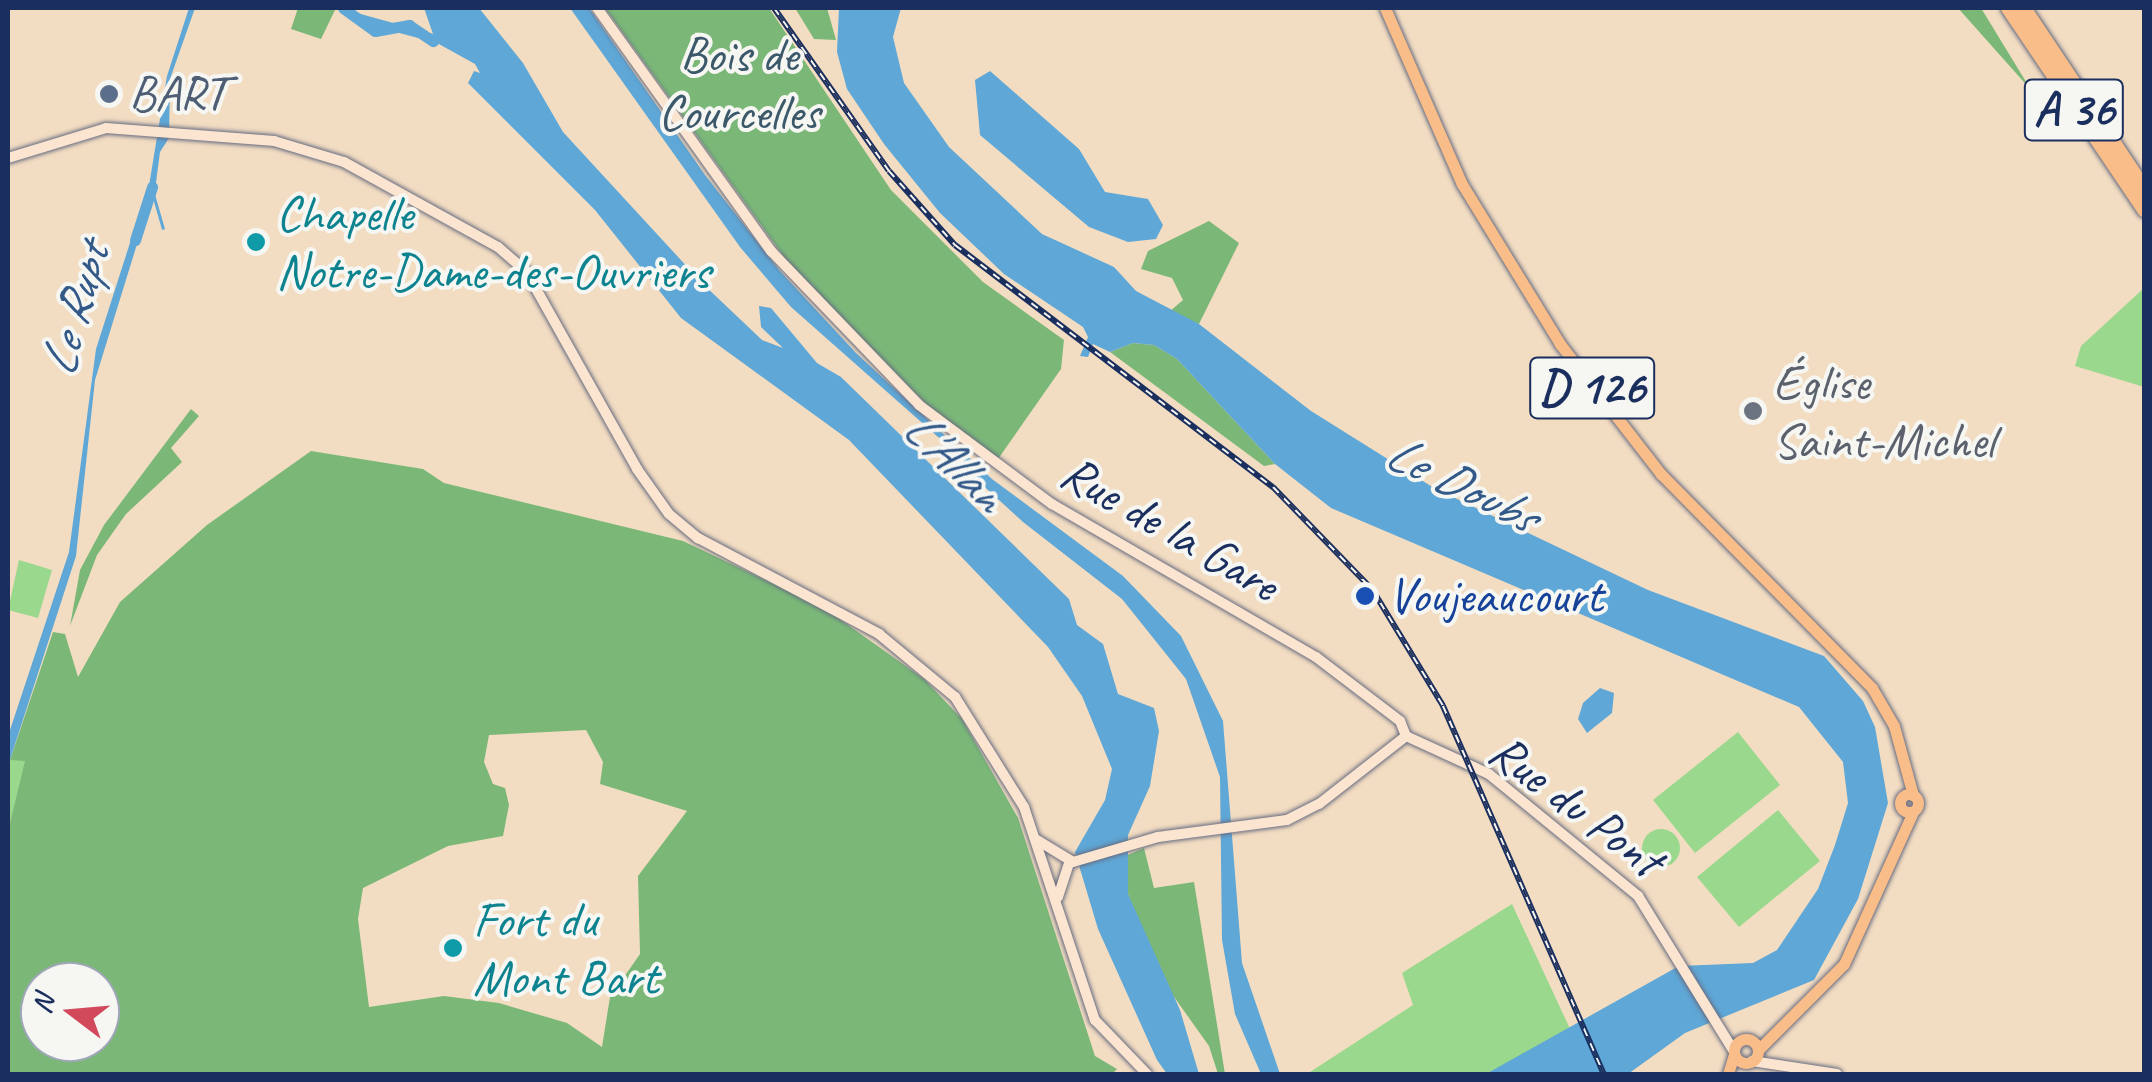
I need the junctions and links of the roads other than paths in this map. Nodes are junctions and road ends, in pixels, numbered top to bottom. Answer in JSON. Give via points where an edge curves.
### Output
{"nodes":[{"id":1,"x":596,"y":8,"type":"edge"},
{"id":2,"x":1387,"y":8,"type":"edge"},
{"id":3,"x":2008,"y":8,"type":"edge"},
{"id":4,"x":2024,"y":8,"type":"edge"},
{"id":5,"x":8,"y":158,"type":"edge"},
{"id":6,"x":2144,"y":188,"type":"edge"},
{"id":7,"x":2144,"y":210,"type":"edge"},
{"id":8,"x":1406,"y":736,"type":"junction"},
{"id":9,"x":1035,"y":838,"type":"junction"},
{"id":10,"x":1072,"y":862,"type":"junction"},
{"id":11,"x":1045,"y":869,"type":"junction"},
{"id":12,"x":1062,"y":930,"type":"junction"},
{"id":13,"x":1778,"y":1030,"type":"junction"},
{"id":14,"x":1748,"y":1052,"type":"junction"},
{"id":15,"x":1783,"y":1064,"type":"junction"},
{"id":16,"x":1147,"y":1074,"type":"edge"},
{"id":17,"x":1728,"y":1074,"type":"edge"},
{"id":18,"x":1738,"y":1074,"type":"edge"},
{"id":19,"x":1836,"y":1074,"type":"edge"}],
"edges":[{"from":1,"to":8,"type":"main road","name":"Rue de la Gare","via":[[772,252],[919,405],[1052,504],[1316,657],[1400,721]]},
{"from":2,"to":13,"type":"main road","number":"D 126","via":[[1439,139],[1603,404],[1661,474],[1855,668],[1883,705],[1902,751],[1907,811],[1888,866],[1844,964]]},
{"from":3,"to":7,"type":"highway","number":"A 36"},
{"from":4,"to":6,"type":"highway","number":"A 36"},
{"from":5,"to":9,"type":"main road","via":[[106,128],[274,141],[344,162],[498,247],[526,271],[669,514],[698,538],[880,634],[946,688],[1000,762]]},
{"from":8,"to":10,"type":"main road","via":[[1303,815],[1158,837]]},
{"from":8,"to":14,"type":"main road","name":"Rue du Pont","via":[[1495,778],[1638,896],[1718,1030]]},
{"from":9,"to":10,"type":"main road"},
{"from":9,"to":11,"type":"main road"},
{"from":10,"to":11,"type":"main road"},
{"from":10,"to":12,"type":"main road","via":[[1058,882]]},
{"from":11,"to":12,"type":"main road"},
{"from":12,"to":16,"type":"main road","via":[[1080,988],[1109,1038]]},
{"from":13,"to":14,"type":"main road"},
{"from":13,"to":14,"type":"main road"},
{"from":14,"to":15,"type":"main road"},
{"from":14,"to":15,"type":"main road"},
{"from":14,"to":17,"type":"main road"},
{"from":14,"to":18,"type":"main road"},
{"from":15,"to":19,"type":"main road"}]}
